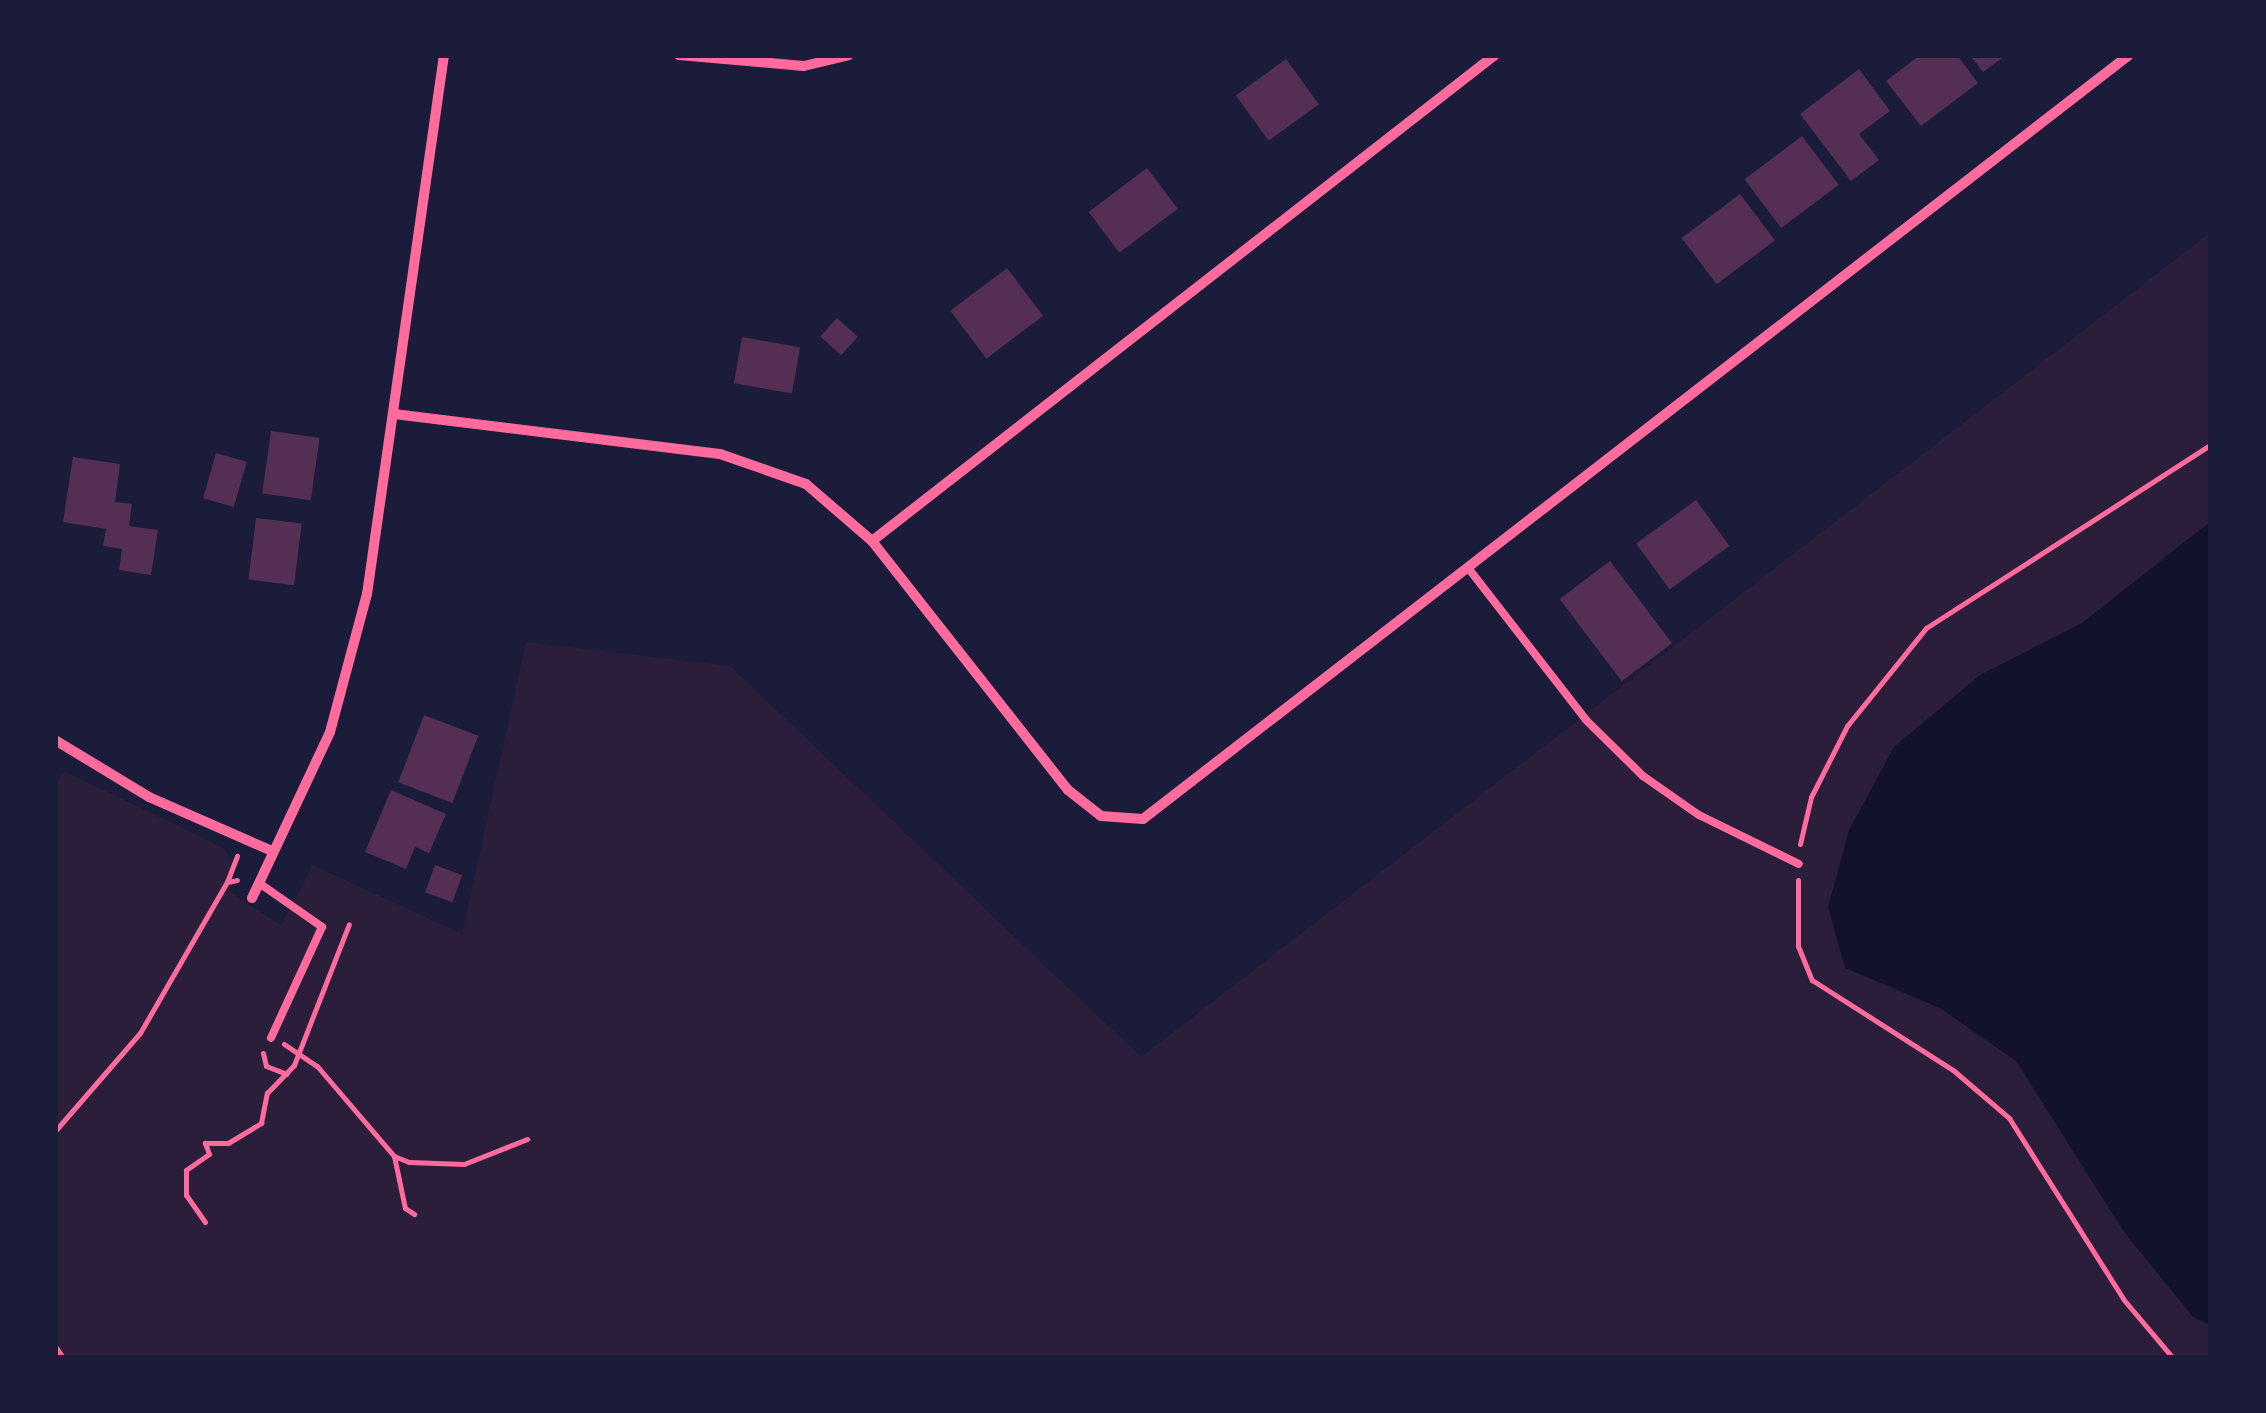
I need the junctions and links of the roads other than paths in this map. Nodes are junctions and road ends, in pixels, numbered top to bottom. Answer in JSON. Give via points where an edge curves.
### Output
{"nodes":[{"id":1,"x":444,"y":55,"type":"edge"},
{"id":2,"x":680,"y":55,"type":"edge"},
{"id":3,"x":849,"y":55,"type":"edge"},
{"id":4,"x":1495,"y":55,"type":"edge"},
{"id":5,"x":2129,"y":55,"type":"edge"},
{"id":6,"x":394,"y":414,"type":"junction"},
{"id":7,"x":872,"y":541,"type":"junction"},
{"id":8,"x":1470,"y":569,"type":"junction"},
{"id":9,"x":55,"y":740,"type":"edge"},
{"id":10,"x":272,"y":851,"type":"junction"},
{"id":11,"x":1798,"y":864,"type":"road end"},
{"id":12,"x":259,"y":883,"type":"junction"},
{"id":13,"x":252,"y":898,"type":"road end"},
{"id":14,"x":271,"y":1038,"type":"road end"}],
"edges":[{"from":1,"to":6,"type":"street"},
{"from":2,"to":3,"type":"street","via":[[804,66]]},
{"from":4,"to":7,"type":"street"},
{"from":5,"to":8,"type":"street"},
{"from":6,"to":7,"type":"street","via":[[749,461],[806,484]]},
{"from":6,"to":10,"type":"street","via":[[349,667],[330,732]]},
{"from":7,"to":8,"type":"street","via":[[1068,790],[1101,816],[1143,819]]},
{"from":8,"to":11,"type":"lane","via":[[1586,720],[1643,776],[1699,815]]},
{"from":9,"to":10,"type":"street","via":[[149,798]]},
{"from":10,"to":12,"type":"street"},
{"from":12,"to":13,"type":"street"},
{"from":12,"to":14,"type":"lane","via":[[322,927]]}]}
